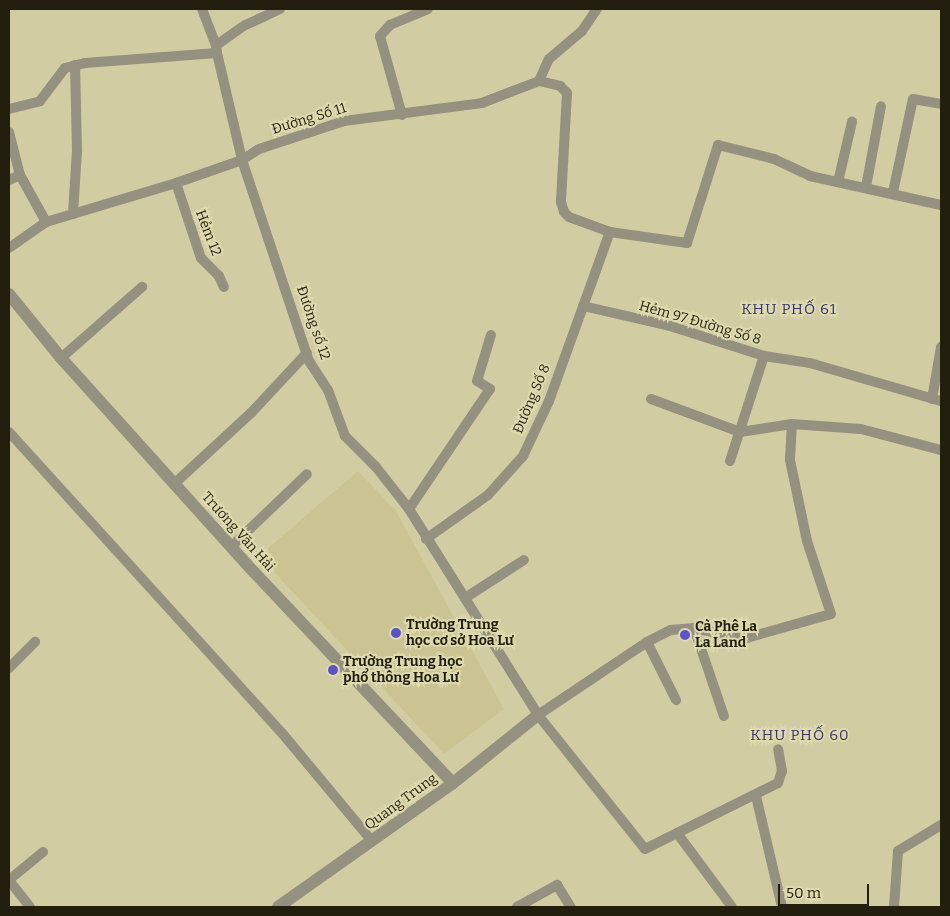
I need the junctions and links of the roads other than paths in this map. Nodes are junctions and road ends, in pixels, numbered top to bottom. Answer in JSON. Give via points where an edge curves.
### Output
{"nodes":[{"id":1,"x":202,"y":9,"type":"edge"},
{"id":2,"x":280,"y":9,"type":"edge"},
{"id":3,"x":428,"y":9,"type":"edge"},
{"id":4,"x":597,"y":9,"type":"edge"},
{"id":5,"x":216,"y":49,"type":"junction"},
{"id":6,"x":75,"y":65,"type":"junction"},
{"id":7,"x":539,"y":81,"type":"junction"},
{"id":8,"x":941,"y":104,"type":"edge"},
{"id":9,"x":881,"y":106,"type":"dead end"},
{"id":10,"x":9,"y":109,"type":"edge"},
{"id":11,"x":402,"y":115,"type":"junction"},
{"id":12,"x":852,"y":122,"type":"dead end"},
{"id":13,"x":9,"y":132,"type":"edge"},
{"id":14,"x":242,"y":160,"type":"junction"},
{"id":15,"x":20,"y":175,"type":"junction"},
{"id":16,"x":9,"y":180,"type":"edge"},
{"id":17,"x":838,"y":182,"type":"junction"},
{"id":18,"x":176,"y":184,"type":"junction"},
{"id":19,"x":866,"y":187,"type":"junction"},
{"id":20,"x":893,"y":192,"type":"junction"},
{"id":21,"x":941,"y":205,"type":"edge"},
{"id":22,"x":73,"y":214,"type":"junction"},
{"id":23,"x":46,"y":222,"type":"junction"},
{"id":24,"x":610,"y":232,"type":"junction"},
{"id":25,"x":9,"y":248,"type":"edge"},
{"id":26,"x":142,"y":287,"type":"dead end"},
{"id":27,"x":224,"y":287,"type":"dead end"},
{"id":28,"x":9,"y":294,"type":"edge"},
{"id":29,"x":583,"y":306,"type":"junction"},
{"id":30,"x":491,"y":335,"type":"dead end"},
{"id":31,"x":941,"y":348,"type":"edge"},
{"id":32,"x":307,"y":353,"type":"junction"},
{"id":33,"x":764,"y":356,"type":"junction"},
{"id":34,"x":61,"y":358,"type":"junction"},
{"id":35,"x":651,"y":399,"type":"dead end"},
{"id":36,"x":937,"y":400,"type":"edge"},
{"id":37,"x":792,"y":424,"type":"junction"},
{"id":38,"x":9,"y":432,"type":"edge"},
{"id":39,"x":740,"y":432,"type":"junction"},
{"id":40,"x":941,"y":450,"type":"edge"},
{"id":41,"x":730,"y":460,"type":"dead end"},
{"id":42,"x":307,"y":474,"type":"dead end"},
{"id":43,"x":174,"y":484,"type":"junction"},
{"id":44,"x":409,"y":509,"type":"junction"},
{"id":45,"x":426,"y":539,"type":"junction"},
{"id":46,"x":231,"y":547,"type":"junction"},
{"id":47,"x":524,"y":560,"type":"dead end"},
{"id":48,"x":465,"y":598,"type":"junction"},
{"id":49,"x":694,"y":628,"type":"junction"},
{"id":50,"x":35,"y":642,"type":"dead end"},
{"id":51,"x":647,"y":642,"type":"junction"},
{"id":52,"x":9,"y":668,"type":"edge"},
{"id":53,"x":676,"y":700,"type":"dead end"},
{"id":54,"x":538,"y":715,"type":"junction"},
{"id":55,"x":724,"y":716,"type":"dead end"},
{"id":56,"x":778,"y":749,"type":"dead end"},
{"id":57,"x":452,"y":783,"type":"junction"},
{"id":58,"x":756,"y":796,"type":"junction"},
{"id":59,"x":941,"y":825,"type":"edge"},
{"id":60,"x":676,"y":833,"type":"junction"},
{"id":61,"x":372,"y":841,"type":"junction"},
{"id":62,"x":43,"y":852,"type":"dead end"},
{"id":63,"x":9,"y":880,"type":"edge"},
{"id":64,"x":30,"y":907,"type":"edge"},
{"id":65,"x":278,"y":907,"type":"edge"},
{"id":66,"x":517,"y":907,"type":"edge"},
{"id":67,"x":571,"y":907,"type":"edge"},
{"id":68,"x":732,"y":907,"type":"edge"},
{"id":69,"x":782,"y":907,"type":"edge"},
{"id":70,"x":894,"y":907,"type":"edge"}],
"edges":[{"from":1,"to":5,"type":"street","name":"Đường số 12"},
{"from":2,"to":5,"type":"street","via":[[245,25]]},
{"from":3,"to":11,"type":"street","via":[[390,25],[380,36]]},
{"from":4,"to":7,"type":"street","via":[[582,31],[549,59]]},
{"from":5,"to":6,"type":"street"},
{"from":5,"to":14,"type":"street","name":"Đường số 12"},
{"from":6,"to":10,"type":"street","via":[[65,68],[40,101]]},
{"from":6,"to":22,"type":"street","via":[[77,152]]},
{"from":7,"to":11,"type":"street","name":"Đường Số 11","via":[[482,103]]},
{"from":7,"to":24,"type":"street","via":[[560,86],[567,93],[561,202],[564,212],[569,217]]},
{"from":8,"to":20,"type":"street","via":[[913,99]]},
{"from":9,"to":19,"type":"street"},
{"from":11,"to":14,"type":"street","name":"Đường Số 11","via":[[344,120],[260,149]]},
{"from":12,"to":17,"type":"street"},
{"from":13,"to":15,"type":"street"},
{"from":14,"to":18,"type":"street","name":"Đường Số 11"},
{"from":14,"to":32,"type":"street","name":"Đường số 12"},
{"from":15,"to":16,"type":"street"},
{"from":15,"to":23,"type":"street"},
{"from":17,"to":19,"type":"street"},
{"from":17,"to":24,"type":"street","via":[[810,176],[774,159],[718,145],[688,242]]},
{"from":18,"to":22,"type":"street","name":"Đường Số 11"},
{"from":18,"to":27,"type":"street","name":"Hẻm 12","via":[[201,258],[219,276]]},
{"from":19,"to":20,"type":"street"},
{"from":20,"to":21,"type":"street"},
{"from":22,"to":23,"type":"street","name":"Đường Số 11"},
{"from":23,"to":25,"type":"street","name":"Đường Số 11"},
{"from":24,"to":29,"type":"street","name":"Đường Số 8"},
{"from":26,"to":34,"type":"street"},
{"from":28,"to":34,"type":"street","name":"Trương Văn Hải"},
{"from":29,"to":33,"type":"street","name":"Hẻm 97 Đường Số 8","via":[[670,326]]},
{"from":29,"to":45,"type":"street","name":"Đường Số 8","via":[[548,401],[523,456],[488,494]]},
{"from":30,"to":44,"type":"street","via":[[477,381],[490,389]]},
{"from":31,"to":36,"type":"street"},
{"from":32,"to":43,"type":"street","via":[[251,413]]},
{"from":32,"to":44,"type":"street","name":"Đường số 12","via":[[328,390],[345,436]]},
{"from":33,"to":36,"type":"street","name":"Hẻm 97 Đường Số 8","via":[[810,363]]},
{"from":33,"to":39,"type":"street"},
{"from":34,"to":43,"type":"street","name":"Trương Văn Hải"},
{"from":35,"to":39,"type":"street"},
{"from":37,"to":39,"type":"street"},
{"from":37,"to":40,"type":"street","via":[[861,429]]},
{"from":37,"to":49,"type":"street","via":[[792,469],[807,541],[831,614],[743,639]]},
{"from":38,"to":61,"type":"street","via":[[282,733]]},
{"from":39,"to":41,"type":"street"},
{"from":42,"to":46,"type":"street"},
{"from":43,"to":46,"type":"street","name":"Trương Văn Hải"},
{"from":44,"to":45,"type":"street","name":"Đường số 12"},
{"from":45,"to":48,"type":"street","name":"Đường số 12"},
{"from":46,"to":57,"type":"street","name":"Trương Văn Hải"},
{"from":47,"to":48,"type":"street"},
{"from":48,"to":54,"type":"street","name":"Đường số 12"},
{"from":49,"to":51,"type":"street","via":[[671,630]]},
{"from":49,"to":55,"type":"street"},
{"from":50,"to":52,"type":"street"},
{"from":51,"to":53,"type":"street"},
{"from":51,"to":54,"type":"street"},
{"from":54,"to":57,"type":"street","name":"Quang Trung"},
{"from":54,"to":60,"type":"street","name":"Đường số 12","via":[[644,849]]},
{"from":56,"to":58,"type":"street","via":[[782,770],[778,783]]},
{"from":57,"to":61,"type":"street","name":"Quang Trung"},
{"from":58,"to":60,"type":"street"},
{"from":58,"to":69,"type":"street"},
{"from":59,"to":70,"type":"street","via":[[898,851]]},
{"from":60,"to":68,"type":"street"},
{"from":61,"to":65,"type":"street","name":"Quang Trung"},
{"from":62,"to":63,"type":"street"},
{"from":63,"to":64,"type":"street"},
{"from":66,"to":67,"type":"street","via":[[557,885]]}]}
